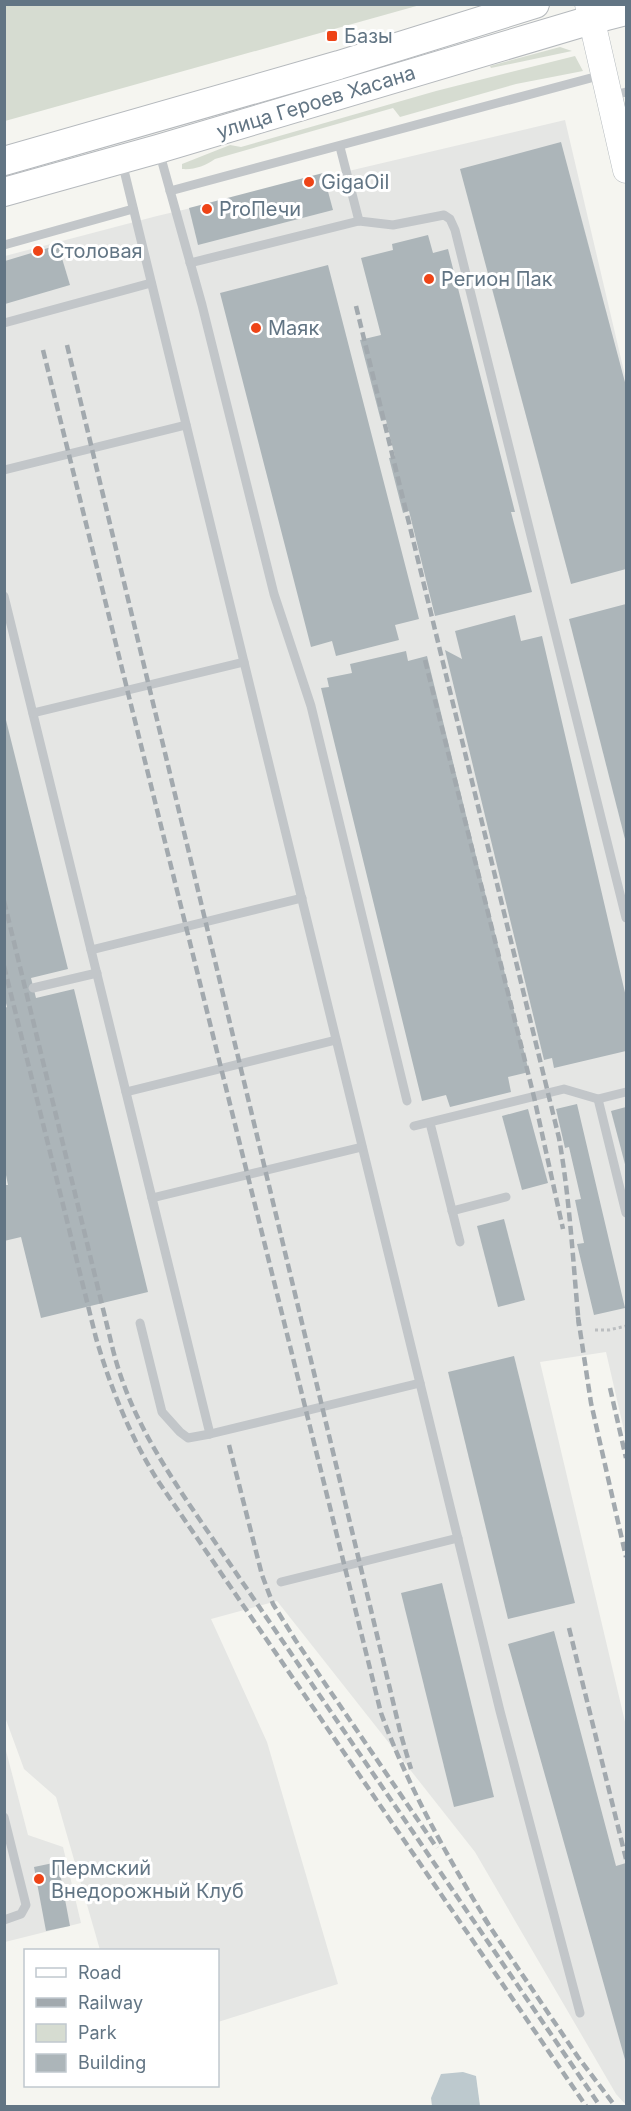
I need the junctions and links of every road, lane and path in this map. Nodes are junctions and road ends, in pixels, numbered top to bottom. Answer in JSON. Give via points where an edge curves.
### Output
{"nodes":[{"id":1,"x":535,"y":4,"type":"edge"},
{"id":2,"x":627,"y":11,"type":"edge"},
{"id":3,"x":589,"y":12,"type":"edge"},
{"id":4,"x":613,"y":88,"type":"edge"},
{"id":5,"x":340,"y":147,"type":"junction"},
{"id":6,"x":158,"y":149,"type":"junction"},
{"id":7,"x":121,"y":159,"type":"junction"},
{"id":8,"x":4,"y":161,"type":"edge"},
{"id":9,"x":627,"y":170,"type":"edge"},
{"id":10,"x":170,"y":191,"type":"junction"},
{"id":11,"x":4,"y":192,"type":"edge"},
{"id":12,"x":133,"y":209,"type":"junction"},
{"id":13,"x":359,"y":221,"type":"junction"},
{"id":14,"x":4,"y":245,"type":"edge"},
{"id":15,"x":190,"y":262,"type":"junction"},
{"id":16,"x":151,"y":283,"type":"junction"},
{"id":17,"x":4,"y":323,"type":"edge"},
{"id":18,"x":186,"y":425,"type":"junction"},
{"id":19,"x":4,"y":470,"type":"edge"},
{"id":20,"x":4,"y":596,"type":"edge"},
{"id":21,"x":244,"y":662,"type":"junction"},
{"id":22,"x":33,"y":713,"type":"junction"},
{"id":23,"x":302,"y":898,"type":"junction"},
{"id":24,"x":627,"y":918,"type":"edge"},
{"id":25,"x":91,"y":950,"type":"junction"},
{"id":26,"x":97,"y":972,"type":"junction"},
{"id":27,"x":33,"y":988,"type":"dead end"},
{"id":28,"x":336,"y":1040,"type":"junction"},
{"id":29,"x":126,"y":1092,"type":"junction"},
{"id":30,"x":627,"y":1092,"type":"edge"},
{"id":31,"x":598,"y":1099,"type":"junction"},
{"id":32,"x":407,"y":1101,"type":"dead end"},
{"id":33,"x":430,"y":1123,"type":"junction"},
{"id":34,"x":414,"y":1126,"type":"dead end"},
{"id":35,"x":362,"y":1147,"type":"junction"},
{"id":36,"x":506,"y":1197,"type":"dead end"},
{"id":37,"x":152,"y":1198,"type":"junction"},
{"id":38,"x":452,"y":1211,"type":"junction"},
{"id":39,"x":627,"y":1213,"type":"edge"},
{"id":40,"x":460,"y":1242,"type":"dead end"},
{"id":41,"x":140,"y":1323,"type":"dead end"},
{"id":42,"x":627,"y":1326,"type":"edge"},
{"id":43,"x":595,"y":1330,"type":"dead end"},
{"id":44,"x":420,"y":1383,"type":"junction"},
{"id":45,"x":210,"y":1434,"type":"junction"},
{"id":46,"x":458,"y":1538,"type":"junction"},
{"id":47,"x":281,"y":1582,"type":"dead end"},
{"id":48,"x":4,"y":1817,"type":"edge"},
{"id":49,"x":4,"y":1920,"type":"edge"},
{"id":50,"x":580,"y":2013,"type":"dead end"}],
"edges":[{"from":1,"to":8,"type":"main road","name":"улица Героев Хасана"},
{"from":2,"to":3,"type":"main road","name":"улица Героев Хасана"},
{"from":3,"to":4,"type":"main road"},
{"from":3,"to":6,"type":"main road","name":"улица Героев Хасана"},
{"from":4,"to":5,"type":"lane"},
{"from":4,"to":9,"type":"main road"},
{"from":5,"to":10,"type":"lane"},
{"from":5,"to":13,"type":"lane"},
{"from":6,"to":7,"type":"main road","name":"улица Героев Хасана"},
{"from":6,"to":10,"type":"lane"},
{"from":7,"to":11,"type":"main road","name":"улица Героев Хасана"},
{"from":7,"to":12,"type":"lane"},
{"from":10,"to":15,"type":"lane"},
{"from":12,"to":14,"type":"lane"},
{"from":12,"to":16,"type":"lane"},
{"from":13,"to":15,"type":"lane"},
{"from":13,"to":24,"type":"lane","via":[[393,225],[444,215],[455,230]]},
{"from":15,"to":32,"type":"lane","via":[[274,594],[311,706]]},
{"from":16,"to":17,"type":"lane"},
{"from":16,"to":18,"type":"lane"},
{"from":18,"to":19,"type":"lane"},
{"from":18,"to":21,"type":"lane"},
{"from":20,"to":22,"type":"lane"},
{"from":21,"to":22,"type":"lane"},
{"from":21,"to":23,"type":"lane"},
{"from":22,"to":25,"type":"lane"},
{"from":23,"to":25,"type":"lane"},
{"from":23,"to":28,"type":"lane"},
{"from":25,"to":26,"type":"lane"},
{"from":26,"to":27,"type":"lane"},
{"from":26,"to":29,"type":"lane"},
{"from":28,"to":29,"type":"lane"},
{"from":28,"to":35,"type":"lane"},
{"from":29,"to":37,"type":"lane"},
{"from":30,"to":31,"type":"lane"},
{"from":31,"to":33,"type":"lane","via":[[564,1089]]},
{"from":31,"to":39,"type":"lane"},
{"from":33,"to":34,"type":"lane"},
{"from":33,"to":38,"type":"lane"},
{"from":35,"to":37,"type":"lane"},
{"from":35,"to":44,"type":"lane"},
{"from":36,"to":38,"type":"lane"},
{"from":37,"to":45,"type":"lane"},
{"from":38,"to":40,"type":"lane"},
{"from":41,"to":45,"type":"lane","via":[[162,1412],[188,1438]]},
{"from":42,"to":43,"type":"path"},
{"from":44,"to":45,"type":"lane"},
{"from":44,"to":46,"type":"lane"},
{"from":46,"to":47,"type":"lane"},
{"from":46,"to":50,"type":"lane"},
{"from":48,"to":49,"type":"lane","via":[[26,1905],[21,1914]]}]}
